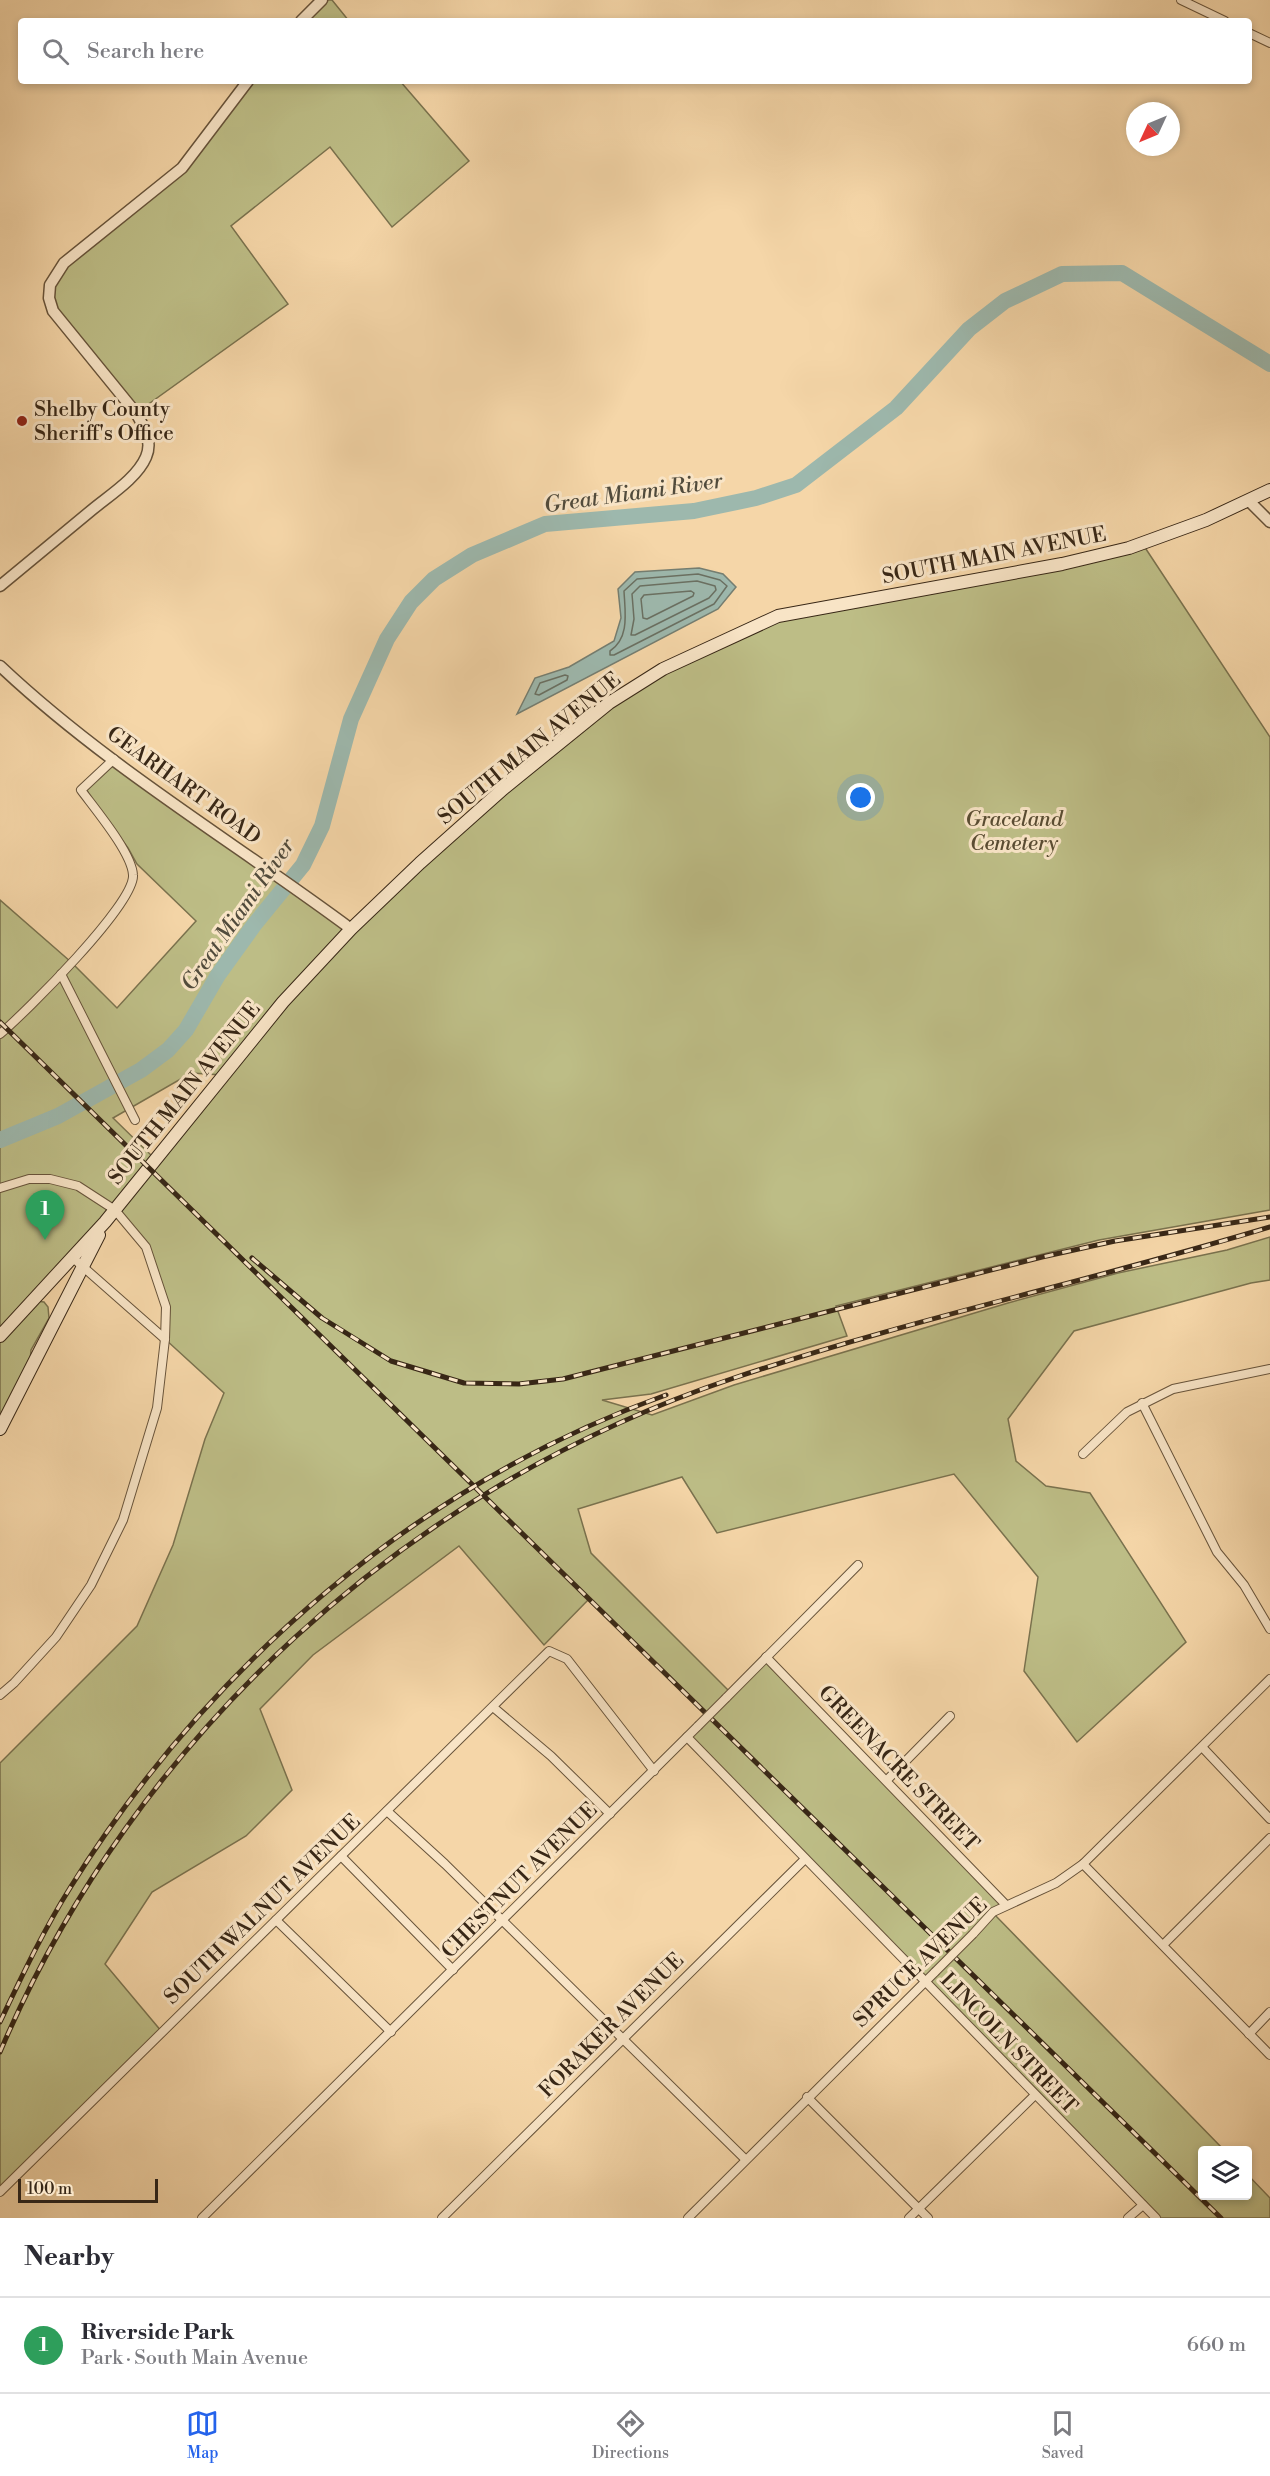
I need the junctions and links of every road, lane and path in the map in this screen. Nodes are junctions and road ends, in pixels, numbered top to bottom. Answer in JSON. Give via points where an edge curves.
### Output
{"nodes":[{"id":1,"x":322,"y":0,"type":"edge"},
{"id":2,"x":1181,"y":0,"type":"edge"},
{"id":3,"x":304,"y":18,"type":"edge"},
{"id":4,"x":1219,"y":18,"type":"edge"},
{"id":5,"x":1252,"y":34,"type":"edge"},
{"id":6,"x":1270,"y":43,"type":"edge"},
{"id":7,"x":246,"y":84,"type":"edge"},
{"id":8,"x":1270,"y":490,"type":"edge"},
{"id":9,"x":1249,"y":501,"type":"junction"},
{"id":10,"x":1270,"y":522,"type":"edge"},
{"id":11,"x":0,"y":586,"type":"edge"},
{"id":12,"x":0,"y":666,"type":"edge"},
{"id":13,"x":114,"y":759,"type":"junction"},
{"id":14,"x":351,"y":929,"type":"junction"},
{"id":15,"x":61,"y":974,"type":"junction"},
{"id":16,"x":0,"y":1034,"type":"edge"},
{"id":17,"x":135,"y":1120,"type":"dead end"},
{"id":18,"x":0,"y":1188,"type":"edge"},
{"id":19,"x":115,"y":1210,"type":"junction"},
{"id":20,"x":105,"y":1222,"type":"junction"},
{"id":21,"x":73,"y":1258,"type":"junction"},
{"id":22,"x":84,"y":1267,"type":"junction"},
{"id":23,"x":0,"y":1335,"type":"edge"},
{"id":24,"x":165,"y":1339,"type":"junction"},
{"id":25,"x":1270,"y":1369,"type":"edge"},
{"id":26,"x":1142,"y":1403,"type":"junction"},
{"id":27,"x":0,"y":1429,"type":"edge"},
{"id":28,"x":1083,"y":1454,"type":"dead end"},
{"id":29,"x":858,"y":1565,"type":"dead end"},
{"id":30,"x":1270,"y":1629,"type":"edge"},
{"id":31,"x":765,"y":1657,"type":"junction"},
{"id":32,"x":1270,"y":1679,"type":"edge"},
{"id":33,"x":0,"y":1695,"type":"edge"},
{"id":34,"x":493,"y":1707,"type":"junction"},
{"id":35,"x":950,"y":1716,"type":"dead end"},
{"id":36,"x":687,"y":1737,"type":"junction"},
{"id":37,"x":1203,"y":1748,"type":"junction"},
{"id":38,"x":654,"y":1771,"type":"junction"},
{"id":39,"x":887,"y":1780,"type":"junction"},
{"id":40,"x":387,"y":1811,"type":"junction"},
{"id":41,"x":610,"y":1814,"type":"junction"},
{"id":42,"x":1270,"y":1819,"type":"edge"},
{"id":43,"x":1270,"y":1838,"type":"edge"},
{"id":44,"x":341,"y":1856,"type":"junction"},
{"id":45,"x":805,"y":1858,"type":"junction"},
{"id":46,"x":1083,"y":1864,"type":"junction"},
{"id":47,"x":1006,"y":1905,"type":"junction"},
{"id":48,"x":276,"y":1920,"type":"junction"},
{"id":49,"x":501,"y":1922,"type":"junction"},
{"id":50,"x":1163,"y":1945,"type":"junction"},
{"id":51,"x":453,"y":1970,"type":"junction"},
{"id":52,"x":924,"y":1983,"type":"junction"},
{"id":53,"x":1270,"y":2012,"type":"edge"},
{"id":54,"x":391,"y":2032,"type":"junction"},
{"id":55,"x":1249,"y":2034,"type":"junction"},
{"id":56,"x":622,"y":2039,"type":"junction"},
{"id":57,"x":1270,"y":2055,"type":"edge"},
{"id":58,"x":1035,"y":2095,"type":"junction"},
{"id":59,"x":807,"y":2097,"type":"junction"},
{"id":60,"x":745,"y":2159,"type":"junction"},
{"id":61,"x":0,"y":2192,"type":"edge"},
{"id":62,"x":1143,"y":2205,"type":"junction"},
{"id":63,"x":919,"y":2208,"type":"junction"},
{"id":64,"x":202,"y":2218,"type":"edge"},
{"id":65,"x":442,"y":2218,"type":"edge"},
{"id":66,"x":688,"y":2218,"type":"edge"},
{"id":67,"x":909,"y":2218,"type":"edge"},
{"id":68,"x":928,"y":2218,"type":"edge"},
{"id":69,"x":1128,"y":2218,"type":"edge"},
{"id":70,"x":1156,"y":2218,"type":"edge"}],
"edges":[{"from":1,"to":3,"type":"street"},
{"from":2,"to":4,"type":"street"},
{"from":5,"to":6,"type":"street"},
{"from":7,"to":11,"type":"street","via":[[182,168],[64,263],[50,285],[53,311],[136,414],[147,432],[148,447],[138,469],[117,489]]},
{"from":8,"to":9,"type":"main road","name":"SOUTH MAIN AVENUE"},
{"from":9,"to":10,"type":"street"},
{"from":9,"to":14,"type":"main road","name":"SOUTH MAIN AVENUE","via":[[1129,548],[778,616],[663,669],[609,703],[541,758]]},
{"from":12,"to":13,"type":"street","name":"GEARHART ROAD"},
{"from":13,"to":14,"type":"street","name":"GEARHART ROAD"},
{"from":13,"to":15,"type":"street","via":[[81,790],[129,858],[134,876],[131,889]]},
{"from":14,"to":19,"type":"main road","name":"SOUTH MAIN AVENUE","via":[[283,1002]]},
{"from":15,"to":16,"type":"street"},
{"from":15,"to":17,"type":"street"},
{"from":18,"to":19,"type":"street","via":[[29,1179],[50,1179],[78,1186]]},
{"from":19,"to":20,"type":"main road","name":"SOUTH MAIN AVENUE"},
{"from":19,"to":24,"type":"street","via":[[147,1246],[166,1308]]},
{"from":20,"to":21,"type":"main road","name":"SOUTH MAIN AVENUE"},
{"from":20,"to":22,"type":"main road"},
{"from":21,"to":22,"type":"street"},
{"from":21,"to":23,"type":"main road","name":"SOUTH MAIN AVENUE"},
{"from":22,"to":24,"type":"street"},
{"from":22,"to":27,"type":"main road"},
{"from":24,"to":33,"type":"street","via":[[157,1408],[123,1520],[91,1585],[56,1637]]},
{"from":25,"to":26,"type":"street","via":[[1173,1389]]},
{"from":26,"to":28,"type":"street","via":[[1126,1412]]},
{"from":26,"to":30,"type":"street","via":[[1217,1551],[1244,1585]]},
{"from":29,"to":31,"type":"street","name":"CHESTNUT AVENUE"},
{"from":31,"to":36,"type":"street","name":"CHESTNUT AVENUE","bridge":true},
{"from":31,"to":39,"type":"street","name":"GREENACRE STREET"},
{"from":32,"to":37,"type":"street","name":"SPRUCE AVENUE"},
{"from":34,"to":38,"type":"street","name":"SOUTH WALNUT AVENUE","via":[[549,1651],[567,1659]]},
{"from":34,"to":40,"type":"street","name":"SOUTH WALNUT AVENUE"},
{"from":34,"to":41,"type":"street"},
{"from":35,"to":39,"type":"street"},
{"from":36,"to":38,"type":"street","name":"CHESTNUT AVENUE"},
{"from":36,"to":45,"type":"street","name":"LINCOLN STREET"},
{"from":37,"to":42,"type":"street"},
{"from":37,"to":46,"type":"street","name":"SPRUCE AVENUE"},
{"from":38,"to":41,"type":"street","name":"CHESTNUT AVENUE"},
{"from":39,"to":47,"type":"street","name":"GREENACRE STREET"},
{"from":40,"to":44,"type":"street","name":"SOUTH WALNUT AVENUE"},
{"from":40,"to":49,"type":"street"},
{"from":41,"to":49,"type":"street","name":"CHESTNUT AVENUE"},
{"from":43,"to":50,"type":"street"},
{"from":44,"to":48,"type":"street","name":"SOUTH WALNUT AVENUE"},
{"from":44,"to":51,"type":"street"},
{"from":45,"to":52,"type":"street","name":"LINCOLN STREET"},
{"from":45,"to":56,"type":"street","name":"FORAKER AVENUE"},
{"from":46,"to":47,"type":"street","name":"SPRUCE AVENUE","via":[[1056,1883]]},
{"from":46,"to":50,"type":"street"},
{"from":47,"to":52,"type":"street","name":"SPRUCE AVENUE","bridge":true,"via":[[993,1912]]},
{"from":48,"to":54,"type":"street"},
{"from":48,"to":61,"type":"street","name":"SOUTH WALNUT AVENUE"},
{"from":49,"to":51,"type":"street","name":"CHESTNUT AVENUE"},
{"from":49,"to":56,"type":"street"},
{"from":50,"to":55,"type":"street"},
{"from":51,"to":54,"type":"street","name":"CHESTNUT AVENUE"},
{"from":52,"to":58,"type":"street","name":"LINCOLN STREET"},
{"from":52,"to":59,"type":"street","name":"SPRUCE AVENUE"},
{"from":53,"to":55,"type":"street"},
{"from":54,"to":64,"type":"street","name":"CHESTNUT AVENUE"},
{"from":55,"to":57,"type":"street"},
{"from":56,"to":60,"type":"street"},
{"from":56,"to":65,"type":"street","name":"FORAKER AVENUE"},
{"from":58,"to":62,"type":"street","name":"LINCOLN STREET"},
{"from":58,"to":63,"type":"street"},
{"from":59,"to":60,"type":"street","name":"SPRUCE AVENUE"},
{"from":59,"to":63,"type":"street"},
{"from":60,"to":66,"type":"street","name":"SPRUCE AVENUE"},
{"from":62,"to":69,"type":"street"},
{"from":62,"to":70,"type":"street","name":"LINCOLN STREET"},
{"from":63,"to":67,"type":"street"},
{"from":63,"to":68,"type":"street"}]}
